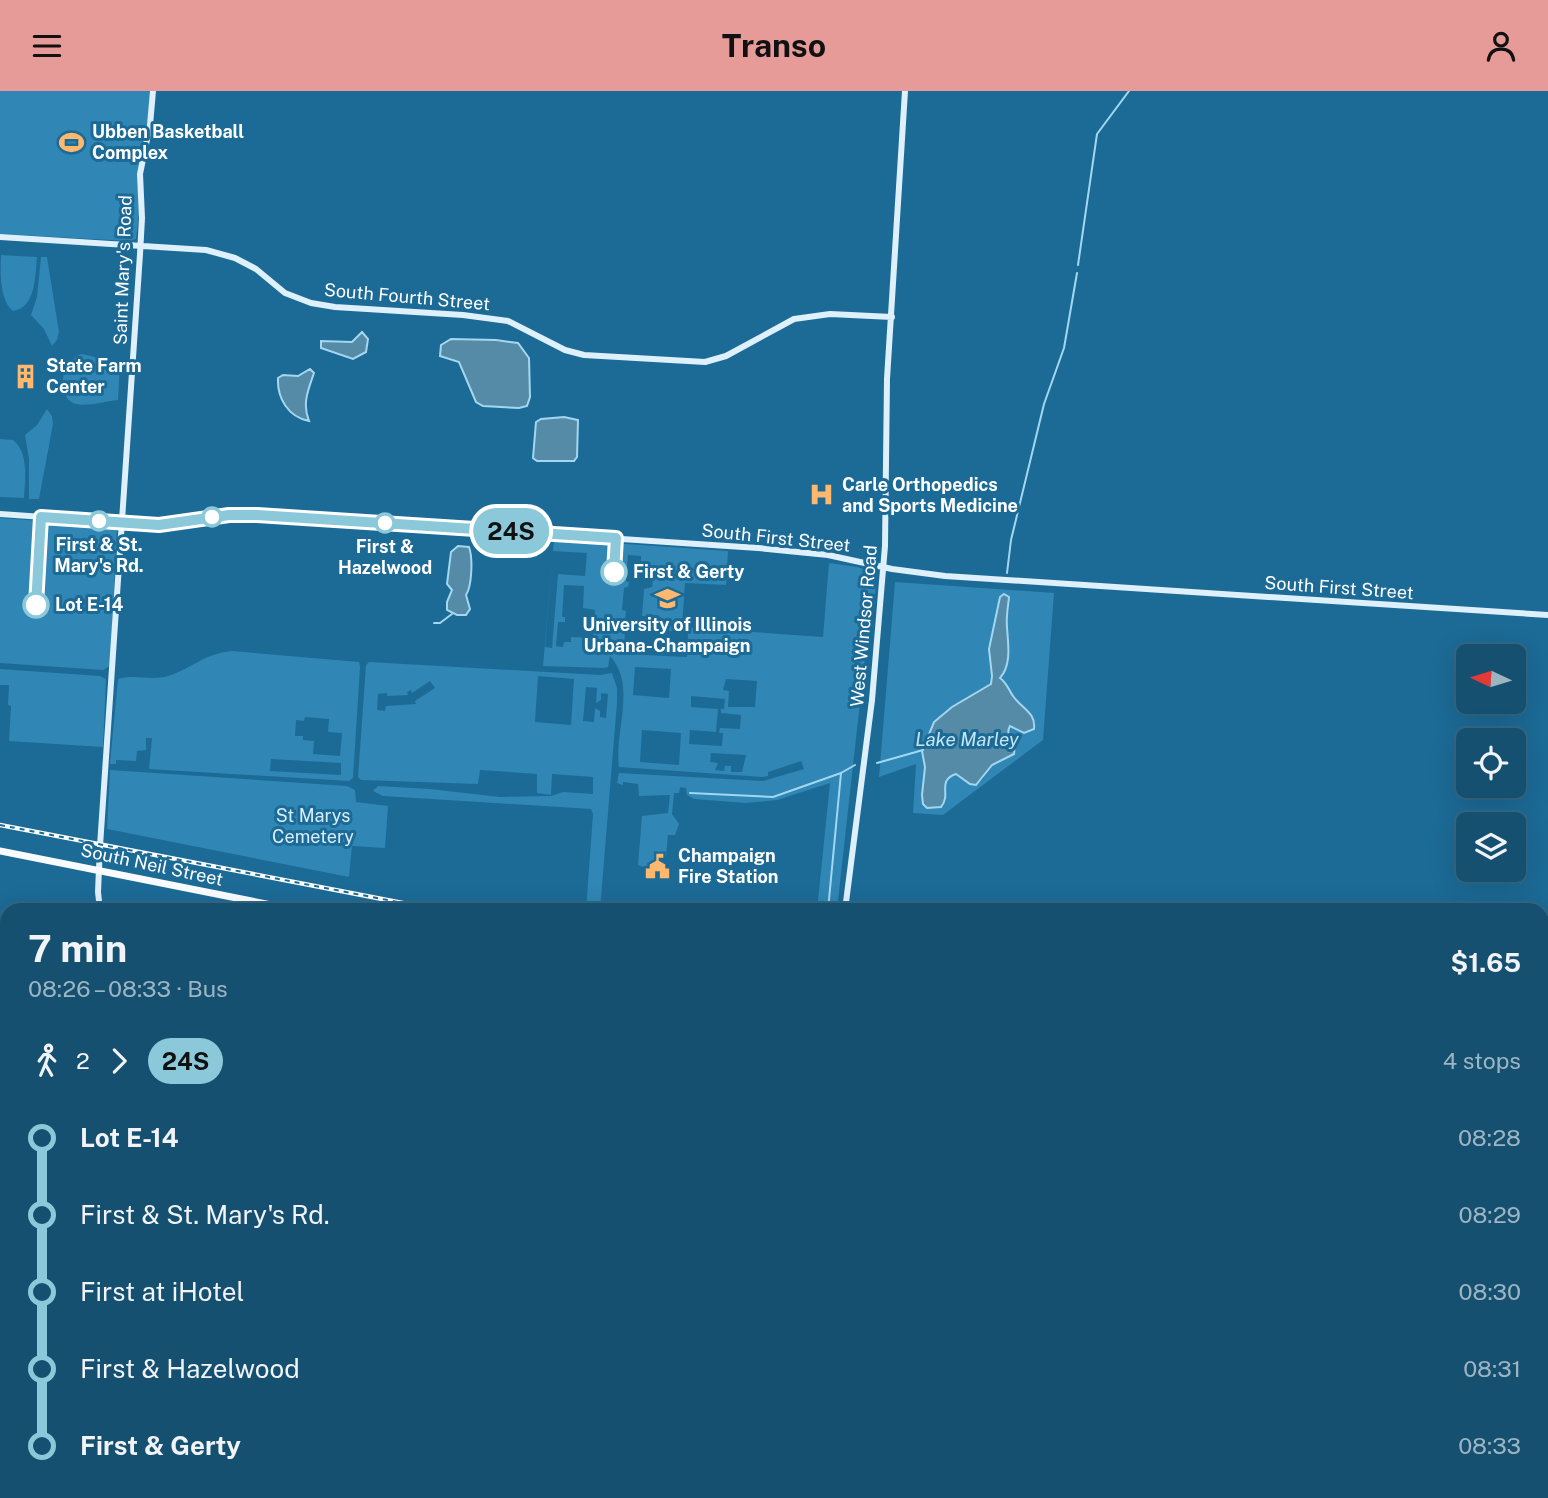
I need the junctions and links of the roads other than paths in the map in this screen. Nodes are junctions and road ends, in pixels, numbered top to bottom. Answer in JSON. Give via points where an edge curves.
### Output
{"nodes":[{"id":1,"x":153,"y":91,"type":"edge"},
{"id":2,"x":905,"y":91,"type":"edge"},
{"id":3,"x":0,"y":237,"type":"edge"},
{"id":4,"x":141,"y":245,"type":"junction"},
{"id":5,"x":892,"y":317,"type":"junction"},
{"id":6,"x":0,"y":514,"type":"edge"},
{"id":7,"x":122,"y":523,"type":"junction"},
{"id":8,"x":884,"y":566,"type":"junction"},
{"id":9,"x":1548,"y":615,"type":"edge"},
{"id":10,"x":0,"y":851,"type":"edge"},
{"id":11,"x":99,"y":870,"type":"junction"},
{"id":12,"x":100,"y":903,"type":"edge"},
{"id":13,"x":262,"y":903,"type":"edge"},
{"id":14,"x":846,"y":903,"type":"edge"}],
"edges":[{"from":1,"to":4,"type":"street","name":"Saint Mary's Road","via":[[140,174]]},
{"from":2,"to":5,"type":"street","name":"West Windsor Road"},
{"from":3,"to":4,"type":"street","name":"South Fourth Street"},
{"from":4,"to":5,"type":"street","name":"South Fourth Street","via":[[227,255],[256,269],[285,293],[311,303],[508,321],[584,355],[705,362],[726,356],[794,319],[830,314]]},
{"from":4,"to":7,"type":"street","name":"Saint Mary's Road"},
{"from":5,"to":8,"type":"street","name":"West Windsor Road"},
{"from":6,"to":7,"type":"street","name":"South First Street"},
{"from":7,"to":8,"type":"street","name":"South First Street","via":[[159,525],[257,515],[758,548]]},
{"from":7,"to":11,"type":"street","name":"Saint Mary's Road"},
{"from":8,"to":9,"type":"street","name":"South First Street","via":[[945,576]]},
{"from":8,"to":14,"type":"street","name":"West Windsor Road"},
{"from":10,"to":11,"type":"main road","name":"South Neil Street"},
{"from":11,"to":12,"type":"street","name":"Saint Mary's Road"},
{"from":11,"to":13,"type":"main road","name":"South Neil Street"}]}
